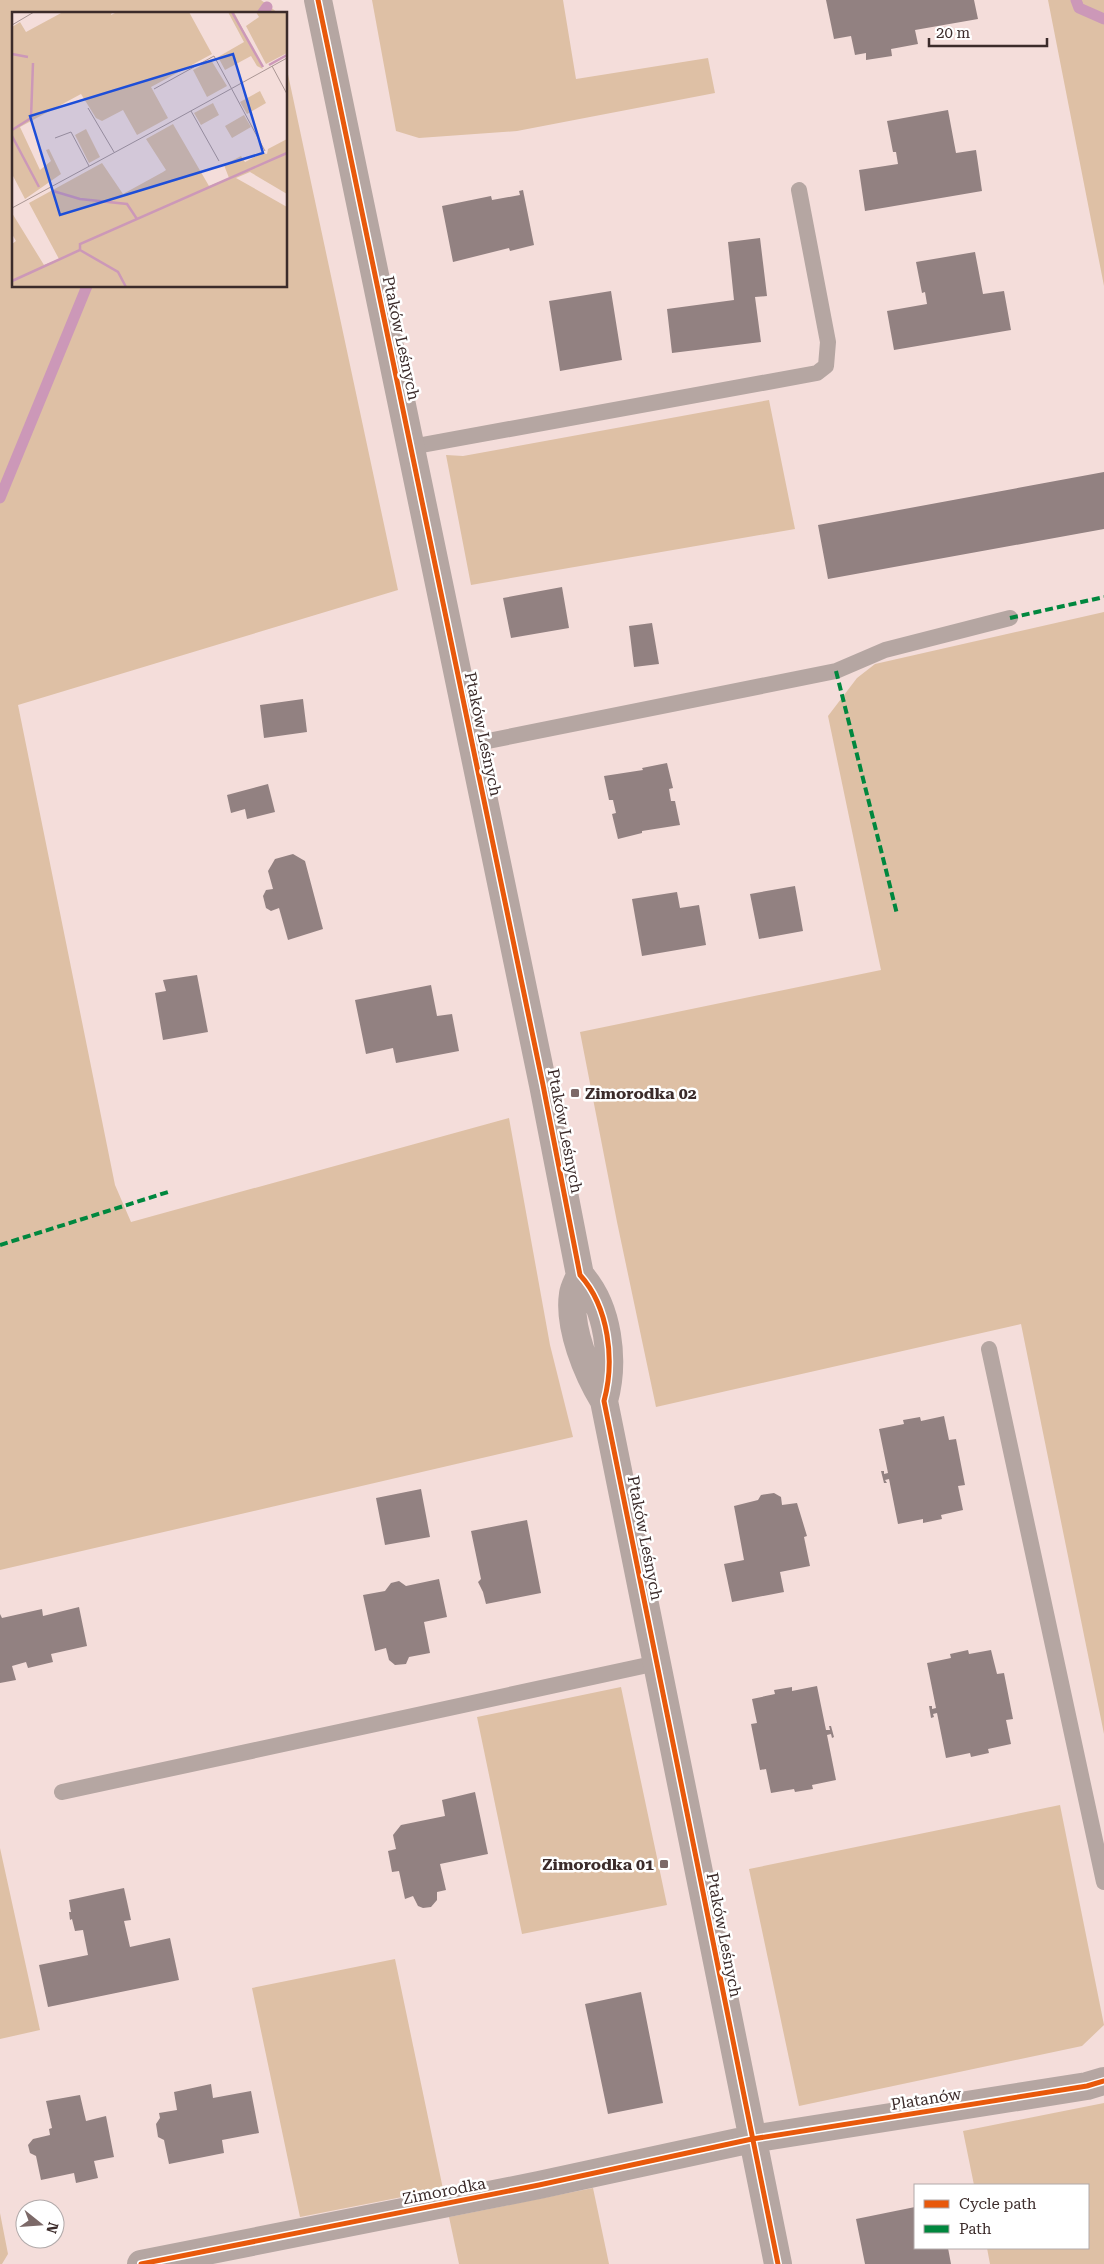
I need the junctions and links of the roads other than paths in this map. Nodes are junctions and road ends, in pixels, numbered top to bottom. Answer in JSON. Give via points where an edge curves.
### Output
{"nodes":[{"id":1,"x":318,"y":0,"type":"edge"},
{"id":2,"x":799,"y":190,"type":"dead end"},
{"id":3,"x":411,"y":447,"type":"junction"},
{"id":4,"x":1010,"y":618,"type":"dead end"},
{"id":5,"x":473,"y":744,"type":"junction"},
{"id":6,"x":989,"y":1349,"type":"dead end"},
{"id":7,"x":657,"y":1663,"type":"junction"},
{"id":8,"x":62,"y":1792,"type":"dead end"},
{"id":9,"x":1104,"y":1882,"type":"edge"},
{"id":10,"x":1104,"y":2081,"type":"edge"},
{"id":11,"x":752,"y":2139,"type":"junction"},
{"id":12,"x":141,"y":2264,"type":"edge"},
{"id":13,"x":778,"y":2264,"type":"edge"}],
"edges":[{"from":1,"to":3,"type":"street","name":"Ptaków Leśnych"},
{"from":2,"to":3,"type":"lane","via":[[828,342],[826,366],[817,373]]},
{"from":3,"to":5,"type":"street","name":"Ptaków Leśnych"},
{"from":4,"to":5,"type":"lane","via":[[885,650],[836,671]]},
{"from":5,"to":7,"type":"street","name":"Ptaków Leśnych","via":[[580,1275],[574,1292],[573,1310],[578,1338],[584,1361],[604,1401]]},
{"from":6,"to":9,"type":"lane"},
{"from":7,"to":8,"type":"lane"},
{"from":7,"to":11,"type":"street","name":"Ptaków Leśnych"},
{"from":10,"to":11,"type":"street","name":"Platanów"},
{"from":11,"to":12,"type":"street","name":"Zimorodka"},
{"from":11,"to":13,"type":"street","name":"Ptaków Leśnych"}]}
